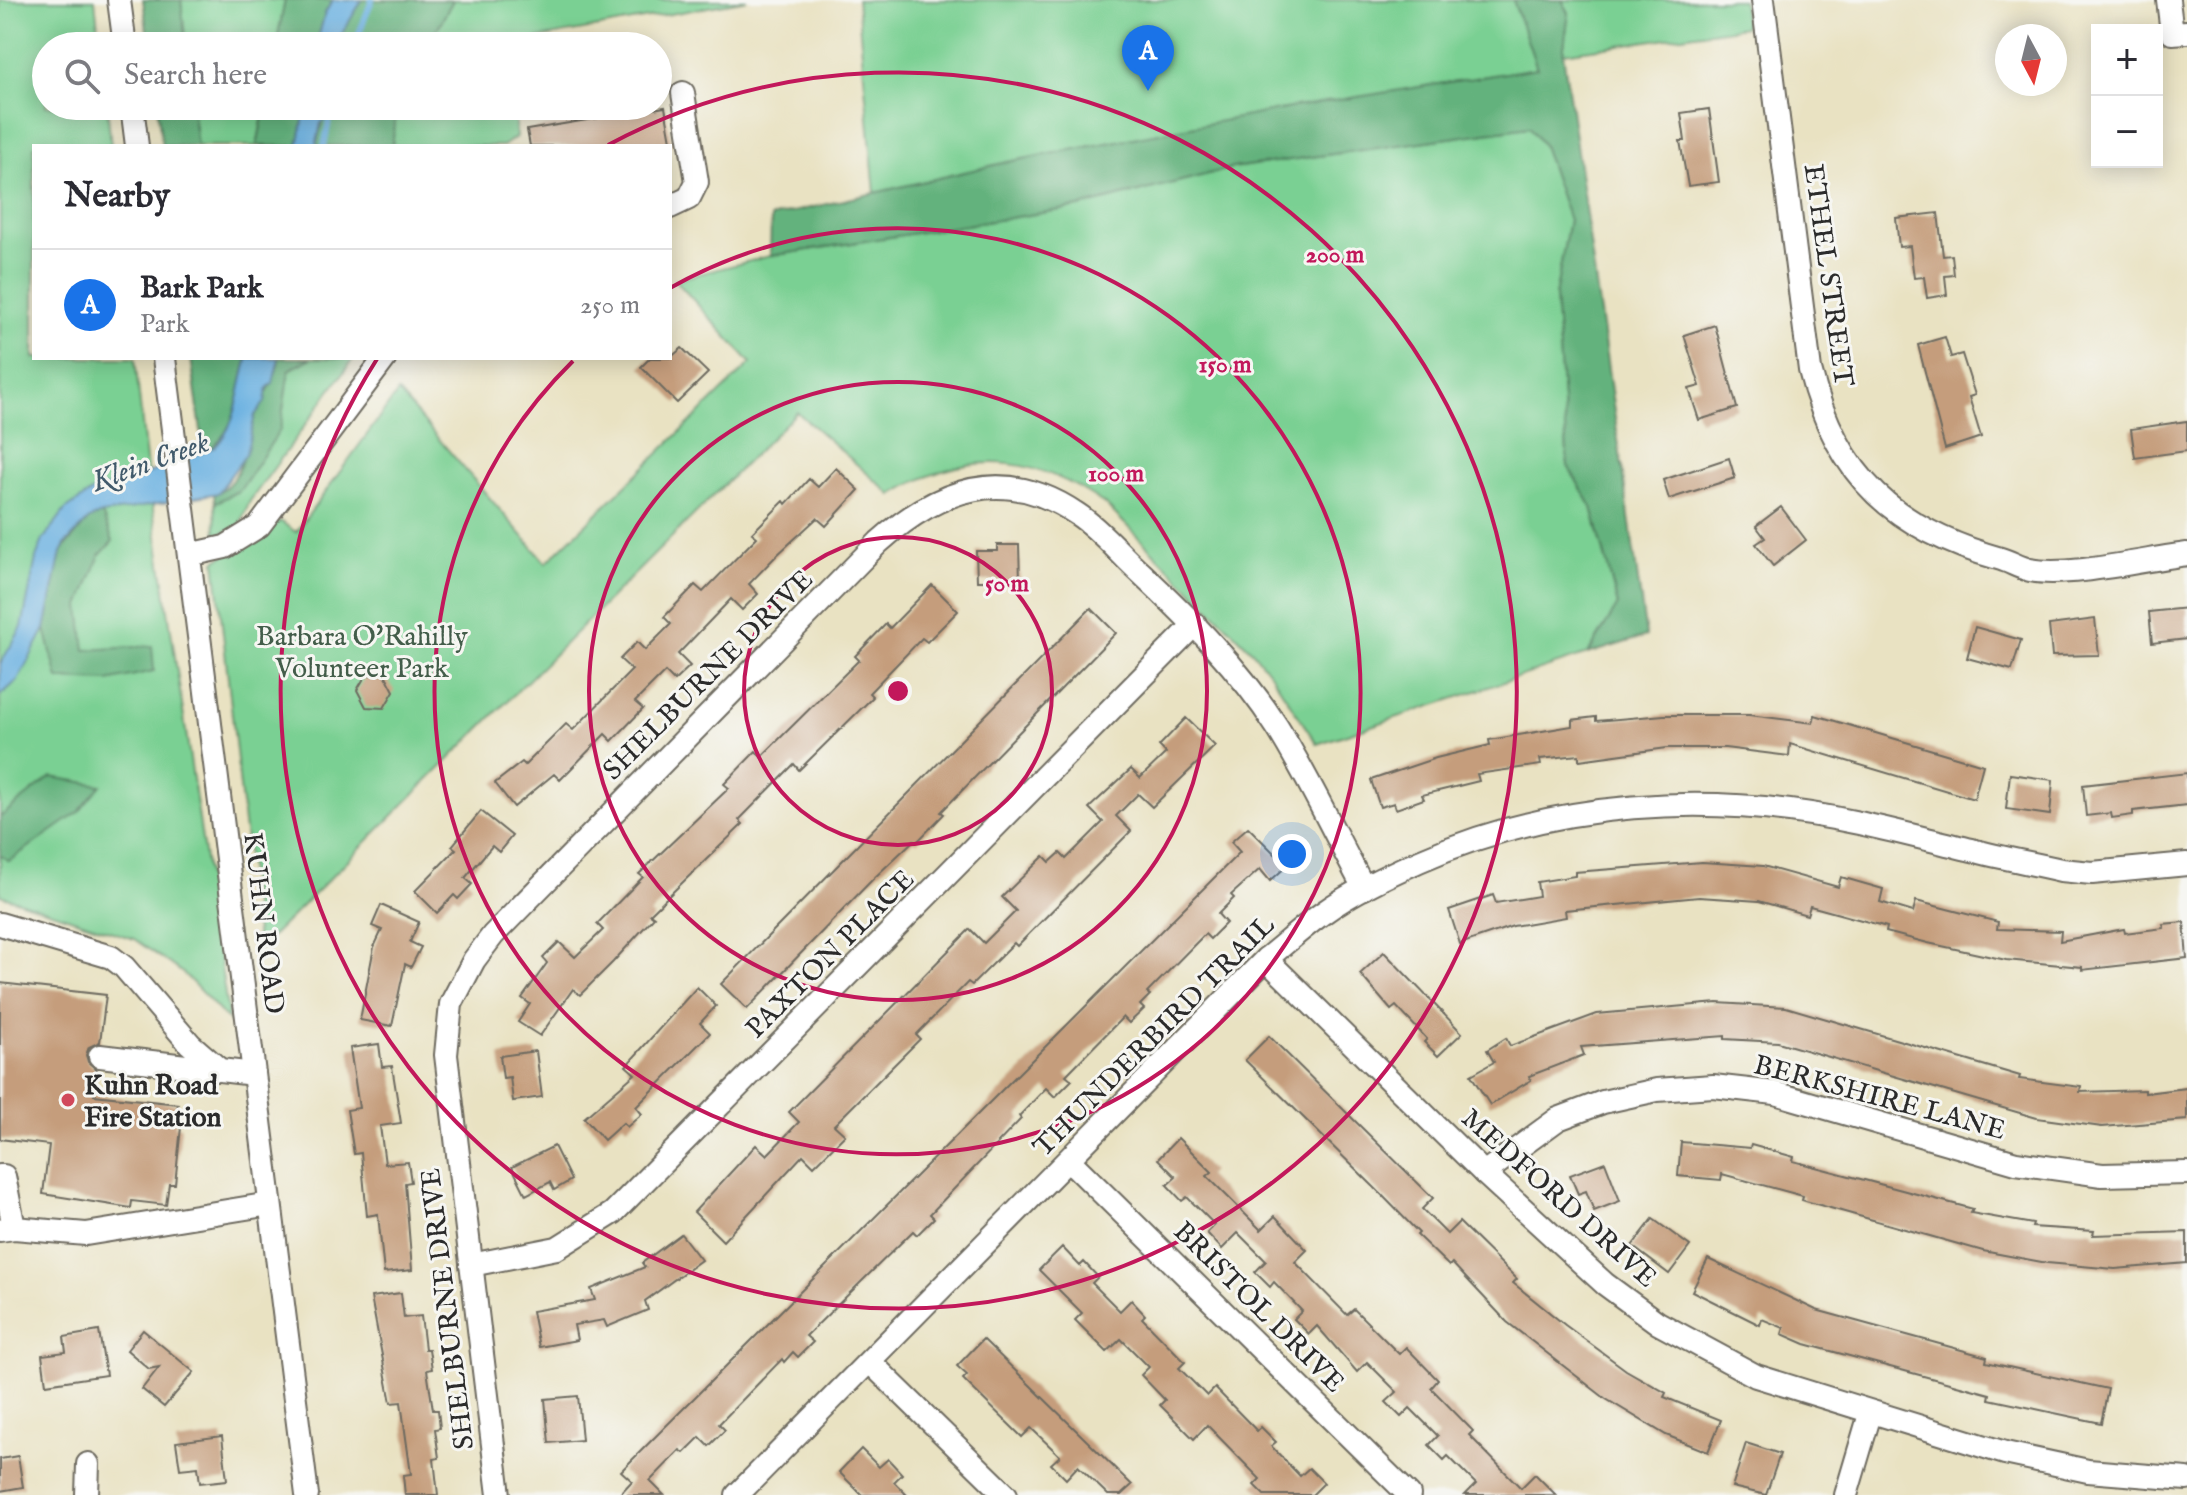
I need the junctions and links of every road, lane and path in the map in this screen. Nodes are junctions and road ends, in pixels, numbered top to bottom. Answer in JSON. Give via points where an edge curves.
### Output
{"nodes":[{"id":1,"x":119,"y":0,"type":"edge"},
{"id":2,"x":1763,"y":0,"type":"edge"},
{"id":3,"x":2168,"y":0,"type":"edge"},
{"id":4,"x":123,"y":32,"type":"edge"},
{"id":5,"x":2187,"y":32,"type":"edge"},
{"id":6,"x":683,"y":93,"type":"dead end"},
{"id":7,"x":134,"y":120,"type":"edge"},
{"id":8,"x":137,"y":144,"type":"edge"},
{"id":9,"x":672,"y":206,"type":"edge"},
{"id":10,"x":164,"y":360,"type":"edge"},
{"id":11,"x":384,"y":360,"type":"edge"},
{"id":12,"x":2187,"y":554,"type":"edge"},
{"id":13,"x":189,"y":555,"type":"junction"},
{"id":14,"x":1195,"y":624,"type":"junction"},
{"id":15,"x":2187,"y":864,"type":"edge"},
{"id":16,"x":1364,"y":888,"type":"junction"},
{"id":17,"x":0,"y":924,"type":"edge"},
{"id":18,"x":1266,"y":959,"type":"junction"},
{"id":19,"x":100,"y":1056,"type":"dead end"},
{"id":20,"x":220,"y":1070,"type":"junction"},
{"id":21,"x":254,"y":1074,"type":"junction"},
{"id":22,"x":1069,"y":1160,"type":"junction"},
{"id":23,"x":1484,"y":1173,"type":"junction"},
{"id":24,"x":2187,"y":1173,"type":"edge"},
{"id":25,"x":0,"y":1176,"type":"edge"},
{"id":26,"x":270,"y":1204,"type":"junction"},
{"id":27,"x":7,"y":1229,"type":"edge"},
{"id":28,"x":471,"y":1265,"type":"junction"},
{"id":29,"x":870,"y":1362,"type":"junction"},
{"id":30,"x":1870,"y":1414,"type":"junction"},
{"id":31,"x":88,"y":1464,"type":"dead end"},
{"id":32,"x":2187,"y":1479,"type":"edge"},
{"id":33,"x":87,"y":1495,"type":"edge"},
{"id":34,"x":307,"y":1495,"type":"edge"},
{"id":35,"x":499,"y":1495,"type":"edge"},
{"id":36,"x":737,"y":1495,"type":"edge"},
{"id":37,"x":1006,"y":1495,"type":"edge"},
{"id":38,"x":1409,"y":1495,"type":"edge"},
{"id":39,"x":1846,"y":1495,"type":"edge"}],
"edges":[{"from":1,"to":4,"type":"street"},
{"from":2,"to":12,"type":"street","name":"ETHEL STREET","via":[[1810,370],[1825,421],[1843,454],[1895,513],[1948,543],[2030,570]]},
{"from":3,"to":5,"type":"street","via":[[2172,33]]},
{"from":6,"to":9,"type":"street","via":[[697,182],[689,198]]},
{"from":7,"to":8,"type":"street"},
{"from":10,"to":13,"type":"street","name":"KUHN ROAD"},
{"from":11,"to":13,"type":"street","via":[[259,526],[225,547]]},
{"from":13,"to":21,"type":"street","name":"KUHN ROAD"},
{"from":14,"to":16,"type":"street","name":"SHELBURNE DRIVE","via":[[1278,728]]},
{"from":14,"to":28,"type":"street","name":"PAXTON PLACE","via":[[613,1213],[557,1248]]},
{"from":14,"to":28,"type":"street","name":"SHELBURNE DRIVE","via":[[1078,514],[1029,492],[993,486],[946,494],[902,521],[474,960],[451,1004],[446,1055]]},
{"from":15,"to":16,"type":"street","name":"THUNDERBIRD TRAIL","via":[[2092,873],[2061,870],[1853,821],[1769,809],[1684,805],[1588,813],[1514,827],[1442,851]]},
{"from":16,"to":18,"type":"street","name":"THUNDERBIRD TRAIL","via":[[1324,912]]},
{"from":17,"to":20,"type":"street","via":[[111,957]]},
{"from":18,"to":22,"type":"street","name":"THUNDERBIRD TRAIL"},
{"from":18,"to":23,"type":"street","name":"MEDFORD DRIVE"},
{"from":19,"to":20,"type":"street"},
{"from":20,"to":21,"type":"street"},
{"from":21,"to":26,"type":"street","name":"KUHN ROAD"},
{"from":22,"to":29,"type":"street","name":"THUNDERBIRD TRAIL"},
{"from":22,"to":38,"type":"street","name":"BRISTOL DRIVE"},
{"from":23,"to":24,"type":"street","name":"BERKSHIRE LANE","via":[[1558,1119],[1657,1090],[1713,1086],[1775,1093],[2016,1163],[2102,1175]]},
{"from":23,"to":30,"type":"street","name":"MEDFORD DRIVE","via":[[1605,1284],[1658,1323],[1756,1376]]},
{"from":25,"to":27,"type":"street"},
{"from":26,"to":27,"type":"street","via":[[86,1234]]},
{"from":26,"to":34,"type":"street","name":"KUHN ROAD"},
{"from":28,"to":35,"type":"street","name":"SHELBURNE DRIVE"},
{"from":29,"to":36,"type":"street","name":"THUNDERBIRD TRAIL"},
{"from":29,"to":37,"type":"street"},
{"from":30,"to":32,"type":"street","name":"MEDFORD DRIVE","via":[[2051,1464]]},
{"from":30,"to":39,"type":"street"},
{"from":31,"to":33,"type":"street"}]}
